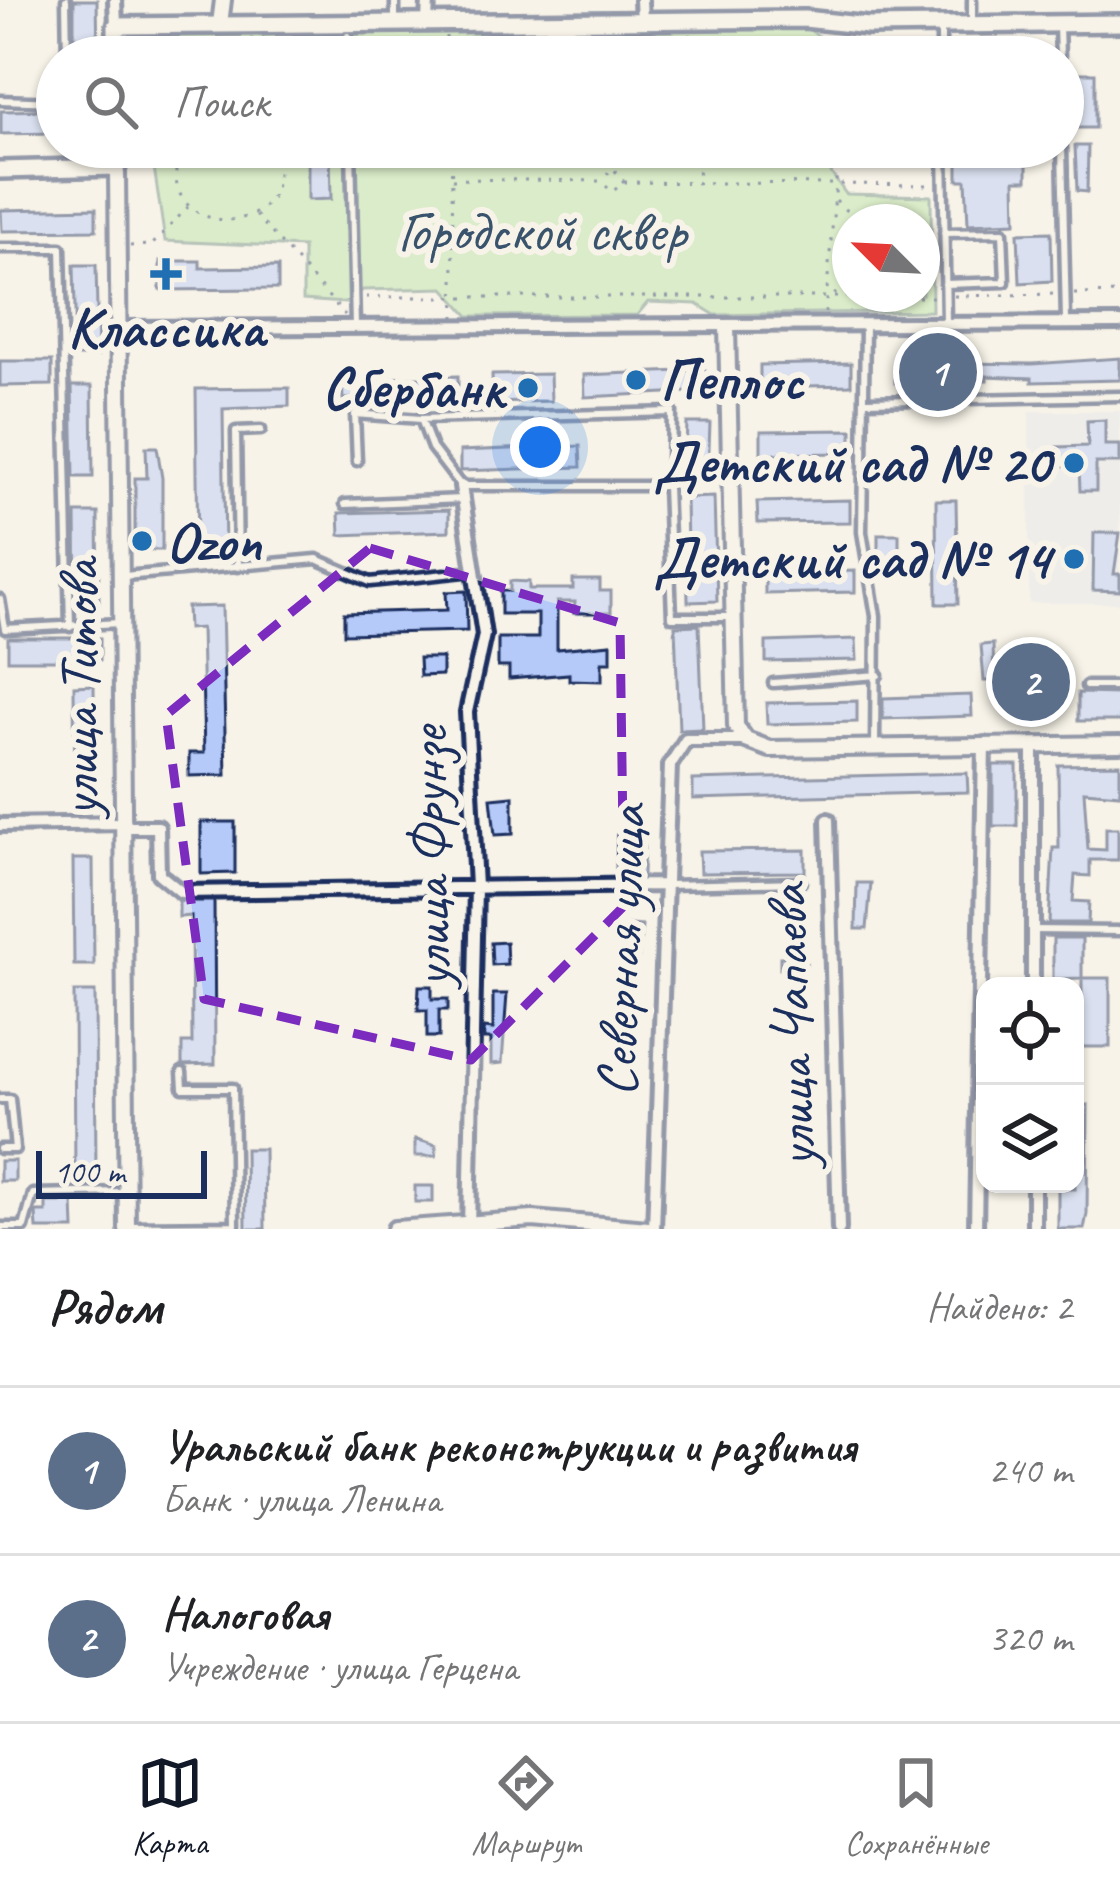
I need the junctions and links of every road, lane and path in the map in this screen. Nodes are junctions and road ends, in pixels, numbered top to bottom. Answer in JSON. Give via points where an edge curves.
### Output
{"nodes":[{"id":1,"x":66,"y":0,"type":"edge"},
{"id":2,"x":115,"y":0,"type":"edge"},
{"id":3,"x":224,"y":0,"type":"edge"},
{"id":4,"x":394,"y":0,"type":"edge"},
{"id":5,"x":428,"y":0,"type":"edge"},
{"id":6,"x":641,"y":0,"type":"edge"},
{"id":7,"x":805,"y":0,"type":"edge"},
{"id":8,"x":971,"y":0,"type":"edge"},
{"id":9,"x":805,"y":19,"type":"junction"},
{"id":10,"x":642,"y":20,"type":"junction"},
{"id":11,"x":394,"y":22,"type":"junction"},
{"id":12,"x":428,"y":22,"type":"junction"},
{"id":13,"x":1120,"y":23,"type":"edge"},
{"id":14,"x":220,"y":24,"type":"junction"},
{"id":15,"x":1059,"y":24,"type":"junction"},
{"id":16,"x":155,"y":25,"type":"junction"},
{"id":17,"x":116,"y":26,"type":"junction"},
{"id":18,"x":940,"y":26,"type":"junction"},
{"id":19,"x":972,"y":26,"type":"junction"},
{"id":20,"x":690,"y":32,"type":"dead end"},
{"id":21,"x":67,"y":36,"type":"edge"},
{"id":22,"x":116,"y":36,"type":"edge"},
{"id":23,"x":155,"y":36,"type":"edge"},
{"id":24,"x":690,"y":36,"type":"edge"},
{"id":25,"x":940,"y":36,"type":"edge"},
{"id":26,"x":1059,"y":36,"type":"edge"},
{"id":27,"x":0,"y":100,"type":"edge"},
{"id":28,"x":36,"y":101,"type":"edge"},
{"id":29,"x":132,"y":168,"type":"edge"},
{"id":30,"x":177,"y":168,"type":"edge"},
{"id":31,"x":274,"y":168,"type":"edge"},
{"id":32,"x":352,"y":168,"type":"edge"},
{"id":33,"x":452,"y":168,"type":"edge"},
{"id":34,"x":698,"y":168,"type":"edge"},
{"id":35,"x":837,"y":168,"type":"edge"},
{"id":36,"x":944,"y":168,"type":"edge"},
{"id":37,"x":1063,"y":168,"type":"edge"},
{"id":38,"x":0,"y":170,"type":"edge"},
{"id":39,"x":117,"y":170,"type":"junction"},
{"id":40,"x":452,"y":179,"type":"junction"},
{"id":41,"x":601,"y":181,"type":"junction"},
{"id":42,"x":624,"y":182,"type":"junction"},
{"id":43,"x":699,"y":182,"type":"junction"},
{"id":44,"x":836,"y":184,"type":"junction"},
{"id":45,"x":944,"y":185,"type":"junction"},
{"id":46,"x":835,"y":199,"type":"junction"},
{"id":47,"x":840,"y":204,"type":"edge"},
{"id":48,"x":189,"y":206,"type":"junction"},
{"id":49,"x":255,"y":213,"type":"junction"},
{"id":50,"x":944,"y":233,"type":"junction"},
{"id":51,"x":118,"y":246,"type":"junction"},
{"id":52,"x":0,"y":248,"type":"edge"},
{"id":53,"x":945,"y":284,"type":"junction"},
{"id":54,"x":1120,"y":293,"type":"edge"},
{"id":55,"x":832,"y":294,"type":"edge"},
{"id":56,"x":1066,"y":294,"type":"junction"},
{"id":57,"x":455,"y":296,"type":"junction"},
{"id":58,"x":940,"y":296,"type":"edge"},
{"id":59,"x":946,"y":296,"type":"junction"},
{"id":60,"x":355,"y":297,"type":"junction"},
{"id":61,"x":829,"y":297,"type":"junction"},
{"id":62,"x":832,"y":297,"type":"edge"},
{"id":63,"x":1120,"y":323,"type":"edge"},
{"id":64,"x":1066,"y":324,"type":"junction"},
{"id":65,"x":455,"y":326,"type":"junction"},
{"id":66,"x":946,"y":326,"type":"junction"},
{"id":67,"x":356,"y":327,"type":"junction"},
{"id":68,"x":727,"y":327,"type":"junction"},
{"id":69,"x":824,"y":327,"type":"junction"},
{"id":70,"x":865,"y":327,"type":"junction"},
{"id":71,"x":120,"y":328,"type":"junction"},
{"id":72,"x":1120,"y":396,"type":"edge"},
{"id":73,"x":867,"y":401,"type":"junction"},
{"id":74,"x":422,"y":418,"type":"junction"},
{"id":75,"x":261,"y":430,"type":"dead end"},
{"id":76,"x":357,"y":461,"type":"dead end"},
{"id":77,"x":671,"y":465,"type":"dead end"},
{"id":78,"x":462,"y":493,"type":"junction"},
{"id":79,"x":345,"y":504,"type":"dead end"},
{"id":80,"x":238,"y":568,"type":"junction"},
{"id":81,"x":475,"y":571,"type":"junction"},
{"id":82,"x":124,"y":576,"type":"junction"},
{"id":83,"x":0,"y":599,"type":"edge"},
{"id":84,"x":733,"y":617,"type":"junction"},
{"id":85,"x":124,"y":623,"type":"junction"},
{"id":86,"x":70,"y":627,"type":"junction"},
{"id":87,"x":878,"y":675,"type":"junction"},
{"id":88,"x":773,"y":683,"type":"dead end"},
{"id":89,"x":1086,"y":686,"type":"dead end"},
{"id":90,"x":1120,"y":686,"type":"edge"},
{"id":91,"x":746,"y":740,"type":"junction"},
{"id":92,"x":1120,"y":743,"type":"edge"},
{"id":93,"x":983,"y":744,"type":"junction"},
{"id":94,"x":1033,"y":744,"type":"junction"},
{"id":95,"x":875,"y":746,"type":"junction"},
{"id":96,"x":828,"y":820,"type":"dead end"},
{"id":97,"x":0,"y":825,"type":"edge"},
{"id":98,"x":126,"y":825,"type":"junction"},
{"id":99,"x":801,"y":882,"type":"dead end"},
{"id":100,"x":663,"y":885,"type":"junction"},
{"id":101,"x":476,"y":887,"type":"junction"},
{"id":102,"x":1033,"y":930,"type":"junction"},
{"id":103,"x":1120,"y":931,"type":"edge"},
{"id":104,"x":1033,"y":977,"type":"edge"},
{"id":105,"x":182,"y":1072,"type":"dead end"},
{"id":106,"x":0,"y":1100,"type":"edge"},
{"id":107,"x":0,"y":1149,"type":"edge"},
{"id":108,"x":127,"y":1192,"type":"junction"},
{"id":109,"x":1034,"y":1193,"type":"edge"},
{"id":110,"x":469,"y":1226,"type":"edge"},
{"id":111,"x":0,"y":1227,"type":"edge"},
{"id":112,"x":128,"y":1228,"type":"edge"},
{"id":113,"x":395,"y":1229,"type":"edge"},
{"id":114,"x":651,"y":1229,"type":"edge"},
{"id":115,"x":838,"y":1229,"type":"edge"},
{"id":116,"x":976,"y":1229,"type":"edge"},
{"id":117,"x":1034,"y":1229,"type":"edge"}],
"edges":[{"from":1,"to":21,"type":"lane"},
{"from":2,"to":17,"type":"street"},
{"from":3,"to":14,"type":"street"},
{"from":4,"to":11,"type":"lane"},
{"from":5,"to":12,"type":"street"},
{"from":6,"to":10,"type":"street"},
{"from":7,"to":9,"type":"street"},
{"from":8,"to":19,"type":"lane"},
{"from":9,"to":10,"type":"main road"},
{"from":9,"to":18,"type":"main road"},
{"from":10,"to":12,"type":"main road"},
{"from":11,"to":12,"type":"main road"},
{"from":11,"to":14,"type":"main road"},
{"from":13,"to":15,"type":"main road"},
{"from":14,"to":16,"type":"main road"},
{"from":15,"to":19,"type":"main road"},
{"from":15,"to":26,"type":"lane"},
{"from":16,"to":17,"type":"main road"},
{"from":16,"to":23,"type":"path"},
{"from":17,"to":22,"type":"main road"},
{"from":18,"to":19,"type":"main road"},
{"from":18,"to":25,"type":"lane"},
{"from":20,"to":24,"type":"path"},
{"from":27,"to":28,"type":"lane"},
{"from":29,"to":39,"type":"path"},
{"from":30,"to":48,"type":"path"},
{"from":31,"to":49,"type":"path","via":[[276,184]]},
{"from":32,"to":60,"type":"lane"},
{"from":33,"to":40,"type":"path"},
{"from":34,"to":43,"type":"path"},
{"from":35,"to":44,"type":"path"},
{"from":36,"to":45,"type":"lane"},
{"from":37,"to":56,"type":"lane"},
{"from":38,"to":39,"type":"main road"},
{"from":39,"to":51,"type":"street","name":"улица Титова"},
{"from":40,"to":41,"type":"path"},
{"from":40,"to":57,"type":"path"},
{"from":41,"to":42,"type":"path","via":[[612,192]]},
{"from":41,"to":42,"type":"path","via":[[614,168]]},
{"from":42,"to":43,"type":"path"},
{"from":43,"to":44,"type":"path"},
{"from":44,"to":45,"type":"path"},
{"from":44,"to":46,"type":"path"},
{"from":45,"to":50,"type":"lane"},
{"from":46,"to":47,"type":"path"},
{"from":46,"to":61,"type":"path"},
{"from":48,"to":49,"type":"path","via":[[221,222]]},
{"from":48,"to":51,"type":"path","via":[[152,245]]},
{"from":49,"to":67,"type":"path"},
{"from":50,"to":53,"type":"lane"},
{"from":50,"to":53,"type":"lane","via":[[1004,232],[1005,282]]},
{"from":51,"to":71,"type":"street","name":"улица Титова"},
{"from":52,"to":86,"type":"lane","via":[[61,248]]},
{"from":53,"to":59,"type":"lane"},
{"from":54,"to":56,"type":"path"},
{"from":55,"to":61,"type":"path"},
{"from":56,"to":59,"type":"path"},
{"from":56,"to":64,"type":"lane"},
{"from":57,"to":60,"type":"path"},
{"from":57,"to":61,"type":"path"},
{"from":57,"to":65,"type":"path"},
{"from":58,"to":59,"type":"path"},
{"from":59,"to":66,"type":"lane"},
{"from":60,"to":67,"type":"lane"},
{"from":61,"to":62,"type":"path"},
{"from":61,"to":69,"type":"path"},
{"from":63,"to":64,"type":"street"},
{"from":64,"to":66,"type":"street"},
{"from":65,"to":67,"type":"street"},
{"from":65,"to":68,"type":"street"},
{"from":66,"to":70,"type":"street"},
{"from":67,"to":71,"type":"street"},
{"from":68,"to":69,"type":"street"},
{"from":68,"to":84,"type":"street"},
{"from":69,"to":70,"type":"street"},
{"from":70,"to":73,"type":"lane"},
{"from":71,"to":82,"type":"street","name":"улица Титова"},
{"from":72,"to":73,"type":"lane"},
{"from":73,"to":87,"type":"lane","via":[[862,532]]},
{"from":74,"to":76,"type":"lane","via":[[355,414]]},
{"from":74,"to":77,"type":"lane","via":[[672,412]]},
{"from":74,"to":78,"type":"lane"},
{"from":75,"to":80,"type":"lane","via":[[236,431]]},
{"from":78,"to":79,"type":"lane"},
{"from":78,"to":81,"type":"street","name":"улица Фрунзе"},
{"from":78,"to":84,"type":"lane","via":[[667,486],[672,617]]},
{"from":80,"to":81,"type":"lane","via":[[316,559],[370,582]]},
{"from":80,"to":82,"type":"lane"},
{"from":81,"to":101,"type":"street","name":"улица Фрунзе","via":[[484,634],[467,712]]},
{"from":82,"to":85,"type":"street","name":"улица Титова"},
{"from":83,"to":86,"type":"lane","via":[[5,629]]},
{"from":84,"to":91,"type":"street","via":[[736,726]]},
{"from":85,"to":86,"type":"lane"},
{"from":85,"to":98,"type":"street","name":"улица Титова"},
{"from":87,"to":88,"type":"lane"},
{"from":87,"to":95,"type":"lane"},
{"from":89,"to":90,"type":"lane"},
{"from":91,"to":95,"type":"street","via":[[770,749]]},
{"from":91,"to":100,"type":"street","name":"Северная улица","via":[[686,740],[670,765]]},
{"from":92,"to":94,"type":"street"},
{"from":93,"to":94,"type":"street"},
{"from":93,"to":95,"type":"street"},
{"from":93,"to":116,"type":"street"},
{"from":94,"to":102,"type":"street"},
{"from":96,"to":115,"type":"street","name":"улица Чапаева"},
{"from":97,"to":98,"type":"street"},
{"from":98,"to":101,"type":"street","via":[[158,827],[159,874],[181,892]]},
{"from":98,"to":108,"type":"street","name":"улица Титова"},
{"from":99,"to":100,"type":"lane"},
{"from":100,"to":101,"type":"street"},
{"from":100,"to":114,"type":"street","name":"Северная улица"},
{"from":101,"to":110,"type":"street","name":"улица Фрунзе"},
{"from":102,"to":103,"type":"lane"},
{"from":102,"to":104,"type":"street"},
{"from":105,"to":112,"type":"lane","via":[[183,1088],[233,1088],[236,1225]]},
{"from":106,"to":107,"type":"lane","via":[[10,1100],[15,1149]]},
{"from":108,"to":111,"type":"lane","via":[[33,1194],[24,1227]]},
{"from":108,"to":112,"type":"street","name":"улица Титова"},
{"from":109,"to":117,"type":"street"},
{"from":110,"to":113,"type":"street"},
{"from":110,"to":114,"type":"street","via":[[533,1219]]}]}
